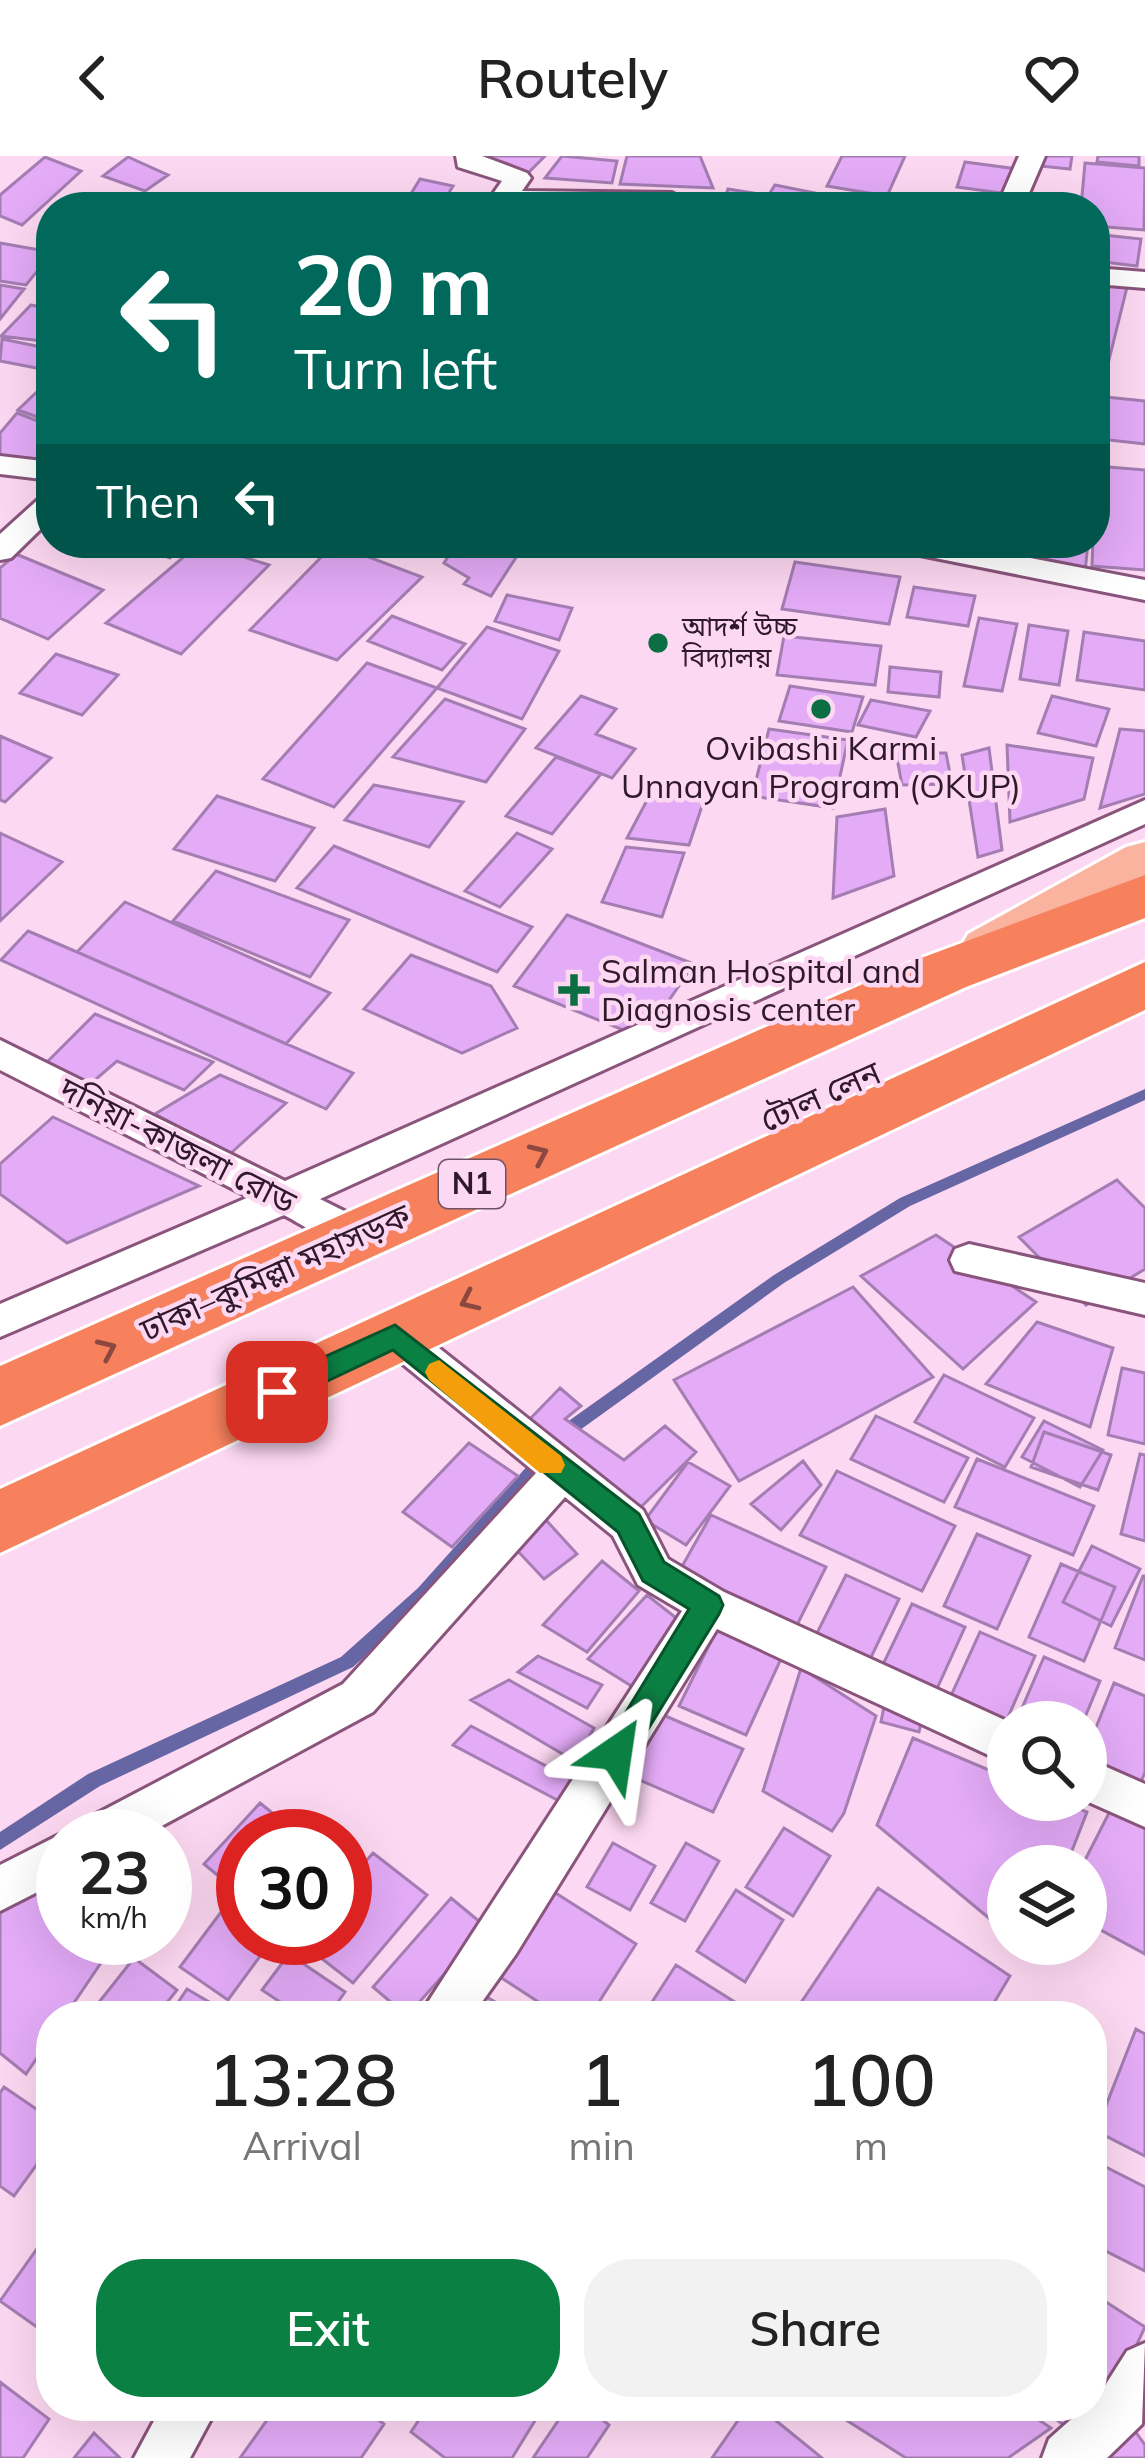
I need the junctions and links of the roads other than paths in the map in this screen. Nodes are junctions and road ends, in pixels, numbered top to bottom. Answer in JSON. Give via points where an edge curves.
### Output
{"nodes":[{"id":1,"x":470,"y":156,"type":"edge"},
{"id":2,"x":1031,"y":156,"type":"edge"},
{"id":3,"x":507,"y":192,"type":"edge"},
{"id":4,"x":1016,"y":192,"type":"edge"},
{"id":5,"x":1110,"y":276,"type":"edge"},
{"id":6,"x":1145,"y":280,"type":"edge"},
{"id":7,"x":0,"y":466,"type":"edge"},
{"id":8,"x":36,"y":470,"type":"edge"},
{"id":9,"x":36,"y":517,"type":"edge"},
{"id":10,"x":0,"y":550,"type":"edge"},
{"id":11,"x":982,"y":558,"type":"edge"},
{"id":12,"x":1145,"y":590,"type":"edge"},
{"id":13,"x":1145,"y":811,"type":"edge"},
{"id":14,"x":1145,"y":861,"type":"edge"},
{"id":15,"x":1145,"y":896,"type":"edge"},
{"id":16,"x":1145,"y":949,"type":"edge"},
{"id":17,"x":945,"y":972,"type":"junction"},
{"id":18,"x":1145,"y":984,"type":"edge"},
{"id":19,"x":0,"y":1054,"type":"edge"},
{"id":20,"x":691,"y":1154,"type":"joint"},
{"id":21,"x":284,"y":1199,"type":"junction"},
{"id":22,"x":357,"y":1235,"type":"junction"},
{"id":23,"x":970,"y":1260,"type":"dead end"},
{"id":24,"x":1145,"y":1299,"type":"edge"},
{"id":25,"x":0,"y":1321,"type":"edge"},
{"id":26,"x":395,"y":1336,"type":"junction"},
{"id":27,"x":0,"y":1397,"type":"edge"},
{"id":28,"x":548,"y":1463,"type":"junction"},
{"id":29,"x":0,"y":1475,"type":"edge"},
{"id":30,"x":0,"y":1522,"type":"edge"},
{"id":31,"x":709,"y":1605,"type":"junction"},
{"id":32,"x":987,"y":1733,"type":"edge"},
{"id":33,"x":1107,"y":1788,"type":"edge"},
{"id":34,"x":1145,"y":1805,"type":"edge"},
{"id":35,"x":150,"y":1809,"type":"edge"},
{"id":36,"x":36,"y":1870,"type":"edge"},
{"id":37,"x":0,"y":1889,"type":"edge"},
{"id":38,"x":454,"y":2001,"type":"edge"},
{"id":39,"x":1145,"y":2369,"type":"edge"},
{"id":40,"x":183,"y":2421,"type":"edge"},
{"id":41,"x":160,"y":2458,"type":"edge"},
{"id":42,"x":1068,"y":2458,"type":"edge"}],
"edges":[{"from":1,"to":3,"type":"street","via":[[466,162],[518,178]]},
{"from":2,"to":4,"type":"street"},
{"from":5,"to":6,"type":"street"},
{"from":7,"to":8,"type":"street"},
{"from":9,"to":10,"type":"street"},
{"from":11,"to":12,"type":"street"},
{"from":13,"to":21,"type":"street"},
{"from":14,"to":17,"type":"main road","name":"ঢাকা–কুমিল্লা মহাসড়ক","number":"N1"},
{"from":15,"to":17,"type":"highway","name":"ঢাকা–কুমিল্লা মহাসড়ক","number":"N1"},
{"from":16,"to":20,"type":"highway","name":"টোল লেন"},
{"from":22,"to":17,"type":"highway","name":"ঢাকা–কুমিল্লা মহাসড়ক","number":"N1","one_way":true},
{"from":18,"to":26,"type":"highway","one_way":true},
{"from":19,"to":21,"type":"street","name":"দনিয়া-কাজলা রোড"},
{"from":20,"to":29,"type":"highway","name":"ঢাকা–কুমিল্লা মহাসড়ক","number":"N1"},
{"from":21,"to":22,"type":"street","name":"দনিয়া-কাজলা রোড"},
{"from":21,"to":25,"type":"street"},
{"from":27,"to":22,"type":"highway","name":"ঢাকা–কুমিল্লা মহাসড়ক","number":"N1","one_way":true},
{"from":23,"to":24,"type":"street"},
{"from":26,"to":28,"type":"street"},
{"from":26,"to":30,"type":"highway"},
{"from":28,"to":31,"type":"street","via":[[628,1523],[653,1572]]},
{"from":28,"to":35,"type":"street","via":[[358,1698]]},
{"from":31,"to":32,"type":"street"},
{"from":31,"to":38,"type":"street"},
{"from":33,"to":34,"type":"street"},
{"from":36,"to":37,"type":"street"},
{"from":39,"to":42,"type":"street","via":[[1124,2406]]},
{"from":40,"to":41,"type":"street"}]}
